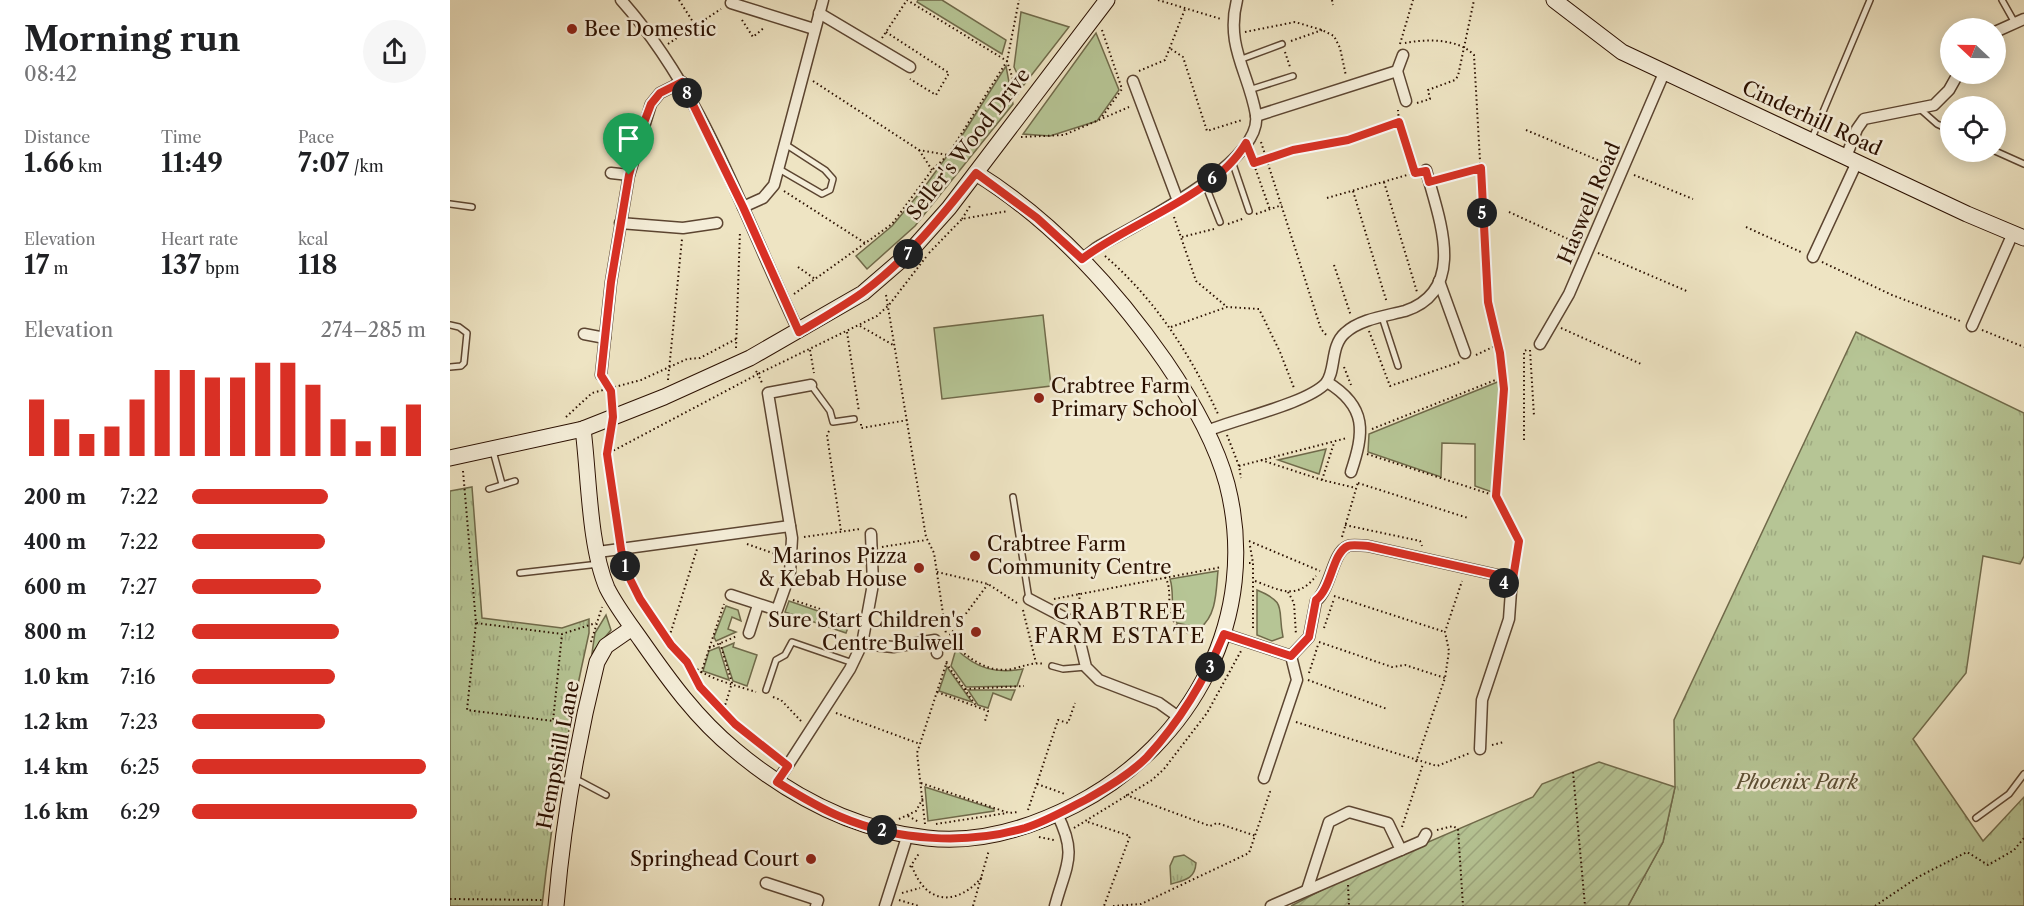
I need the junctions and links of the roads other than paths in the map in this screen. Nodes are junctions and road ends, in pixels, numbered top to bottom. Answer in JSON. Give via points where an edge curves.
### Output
{"nodes":[{"id":1,"x":621,"y":0,"type":"edge"},
{"id":2,"x":823,"y":0,"type":"edge"},
{"id":3,"x":1107,"y":0,"type":"edge"},
{"id":4,"x":1237,"y":0,"type":"edge"},
{"id":5,"x":1554,"y":0,"type":"edge"},
{"id":6,"x":1870,"y":0,"type":"edge"},
{"id":7,"x":2002,"y":0,"type":"edge"},
{"id":8,"x":731,"y":3,"type":"road end"},
{"id":9,"x":819,"y":13,"type":"junction"},
{"id":10,"x":2019,"y":21,"type":"edge"},
{"id":11,"x":814,"y":29,"type":"junction"},
{"id":12,"x":1282,"y":44,"type":"road end"},
{"id":13,"x":1400,"y":50,"type":"road end"},
{"id":14,"x":1239,"y":60,"type":"junction"},
{"id":15,"x":910,"y":67,"type":"dead end"},
{"id":16,"x":1397,"y":71,"type":"junction"},
{"id":17,"x":1664,"y":73,"type":"junction"},
{"id":18,"x":1129,"y":76,"type":"road end"},
{"id":19,"x":1293,"y":76,"type":"road end"},
{"id":20,"x":682,"y":82,"type":"junction"},
{"id":21,"x":1952,"y":84,"type":"edge"},
{"id":22,"x":1248,"y":90,"type":"junction"},
{"id":23,"x":1405,"y":105,"type":"road end"},
{"id":24,"x":1920,"y":109,"type":"junction"},
{"id":25,"x":1255,"y":120,"type":"junction"},
{"id":26,"x":1940,"y":125,"type":"edge"},
{"id":27,"x":1812,"y":140,"type":"junction"},
{"id":28,"x":784,"y":144,"type":"junction"},
{"id":29,"x":2006,"y":156,"type":"edge"},
{"id":30,"x":1852,"y":160,"type":"junction"},
{"id":31,"x":1232,"y":161,"type":"junction"},
{"id":32,"x":2024,"y":164,"type":"edge"},
{"id":33,"x":780,"y":170,"type":"junction"},
{"id":34,"x":611,"y":172,"type":"dead end"},
{"id":35,"x":976,"y":173,"type":"junction"},
{"id":36,"x":629,"y":175,"type":"junction"},
{"id":37,"x":1427,"y":176,"type":"road end"},
{"id":38,"x":1205,"y":184,"type":"junction"},
{"id":39,"x":1174,"y":203,"type":"junction"},
{"id":40,"x":450,"y":204,"type":"edge"},
{"id":41,"x":472,"y":207,"type":"dead end"},
{"id":42,"x":743,"y":207,"type":"junction"},
{"id":43,"x":1249,"y":211,"type":"dead end"},
{"id":44,"x":1220,"y":222,"type":"dead end"},
{"id":45,"x":620,"y":223,"type":"junction"},
{"id":46,"x":717,"y":223,"type":"dead end"},
{"id":47,"x":2018,"y":236,"type":"edge"},
{"id":48,"x":1813,"y":257,"type":"dead end"},
{"id":49,"x":1082,"y":259,"type":"junction"},
{"id":50,"x":1439,"y":280,"type":"junction"},
{"id":51,"x":1386,"y":316,"type":"junction"},
{"id":52,"x":450,"y":325,"type":"edge"},
{"id":53,"x":1972,"y":326,"type":"road end"},
{"id":54,"x":799,"y":332,"type":"junction"},
{"id":55,"x":584,"y":334,"type":"dead end"},
{"id":56,"x":605,"y":338,"type":"junction"},
{"id":57,"x":1540,"y":344,"type":"road end"},
{"id":58,"x":1465,"y":353,"type":"dead end"},
{"id":59,"x":1398,"y":366,"type":"dead end"},
{"id":60,"x":450,"y":368,"type":"edge"},
{"id":61,"x":601,"y":375,"type":"road end"},
{"id":62,"x":1328,"y":382,"type":"junction"},
{"id":63,"x":811,"y":385,"type":"joint"},
{"id":64,"x":854,"y":419,"type":"dead end"},
{"id":65,"x":583,"y":429,"type":"junction"},
{"id":66,"x":1208,"y":431,"type":"junction"},
{"id":67,"x":493,"y":450,"type":"junction"},
{"id":68,"x":455,"y":457,"type":"edge"},
{"id":69,"x":1356,"y":473,"type":"road end"},
{"id":70,"x":515,"y":481,"type":"dead end"},
{"id":71,"x":502,"y":484,"type":"junction"},
{"id":72,"x":489,"y":489,"type":"dead end"},
{"id":73,"x":1013,"y":497,"type":"dead end"},
{"id":74,"x":790,"y":526,"type":"junction"},
{"id":75,"x":871,"y":534,"type":"road end"},
{"id":76,"x":599,"y":558,"type":"junction"},
{"id":77,"x":520,"y":573,"type":"dead end"},
{"id":78,"x":731,"y":595,"type":"road end"},
{"id":79,"x":1031,"y":601,"type":"joint"},
{"id":80,"x":758,"y":604,"type":"junction"},
{"id":81,"x":632,"y":628,"type":"junction"},
{"id":82,"x":748,"y":633,"type":"road end"},
{"id":83,"x":1224,"y":634,"type":"junction"},
{"id":84,"x":862,"y":644,"type":"junction"},
{"id":85,"x":942,"y":654,"type":"road end"},
{"id":86,"x":1291,"y":656,"type":"junction"},
{"id":87,"x":853,"y":663,"type":"junction"},
{"id":88,"x":1052,"y":666,"type":"road end"},
{"id":89,"x":1086,"y":667,"type":"junction"},
{"id":90,"x":766,"y":690,"type":"dead end"},
{"id":91,"x":1180,"y":718,"type":"junction"},
{"id":92,"x":1480,"y":748,"type":"road end"},
{"id":93,"x":2024,"y":774,"type":"edge"},
{"id":94,"x":573,"y":777,"type":"junction"},
{"id":95,"x":1263,"y":778,"type":"road end"},
{"id":96,"x":777,"y":782,"type":"junction"},
{"id":97,"x":606,"y":795,"type":"dead end"},
{"id":98,"x":1057,"y":814,"type":"junction"},
{"id":99,"x":1976,"y":818,"type":"dead end"},
{"id":100,"x":908,"y":834,"type":"junction"},
{"id":101,"x":1426,"y":834,"type":"road end"},
{"id":102,"x":1399,"y":846,"type":"junction"},
{"id":103,"x":766,"y":883,"type":"dead end"},
{"id":104,"x":1307,"y":890,"type":"junction"},
{"id":105,"x":887,"y":902,"type":"edge"},
{"id":106,"x":557,"y":903,"type":"edge"},
{"id":107,"x":816,"y":906,"type":"edge"},
{"id":108,"x":1055,"y":906,"type":"edge"},
{"id":109,"x":1271,"y":906,"type":"edge"}],
"edges":[{"from":1,"to":20,"type":"street"},
{"from":2,"to":9,"type":"street"},
{"from":3,"to":35,"type":"street","name":"Seller's Wood Drive"},
{"from":4,"to":14,"type":"street","via":[[1233,35]]},
{"from":5,"to":17,"type":"street","name":"Cinderhill Road","via":[[1622,52]]},
{"from":6,"to":27,"type":"lane"},
{"from":7,"to":10,"type":"lane"},
{"from":8,"to":11,"type":"street"},
{"from":9,"to":11,"type":"street"},
{"from":9,"to":15,"type":"street"},
{"from":11,"to":28,"type":"street"},
{"from":12,"to":14,"type":"lane"},
{"from":13,"to":16,"type":"street"},
{"from":14,"to":22,"type":"street"},
{"from":16,"to":23,"type":"street"},
{"from":16,"to":25,"type":"street"},
{"from":17,"to":27,"type":"street","name":"Cinderhill Road"},
{"from":17,"to":57,"type":"street","name":"Haswell Road","via":[[1569,294]]},
{"from":18,"to":39,"type":"street"},
{"from":19,"to":22,"type":"lane"},
{"from":20,"to":36,"type":"street","via":[[660,93],[651,104]]},
{"from":20,"to":42,"type":"street"},
{"from":21,"to":24,"type":"street","via":[[1934,105]]},
{"from":22,"to":25,"type":"street"},
{"from":24,"to":26,"type":"lane"},
{"from":24,"to":30,"type":"street","via":[[1864,119],[1857,129]]},
{"from":25,"to":31,"type":"street","via":[[1246,143]]},
{"from":27,"to":30,"type":"street","name":"Cinderhill Road"},
{"from":28,"to":33,"type":"street"},
{"from":28,"to":33,"type":"lane","via":[[825,170],[833,179],[830,190],[822,194]]},
{"from":29,"to":32,"type":"lane"},
{"from":30,"to":47,"type":"street","name":"Cinderhill Road"},
{"from":30,"to":48,"type":"street"},
{"from":31,"to":38,"type":"street"},
{"from":31,"to":43,"type":"lane"},
{"from":33,"to":42,"type":"street","via":[[763,198]]},
{"from":34,"to":36,"type":"street"},
{"from":35,"to":49,"type":"street","via":[[1037,218]]},
{"from":35,"to":54,"type":"street","name":"Seller's Wood Drive","via":[[949,208],[888,272],[863,293]]},
{"from":36,"to":45,"type":"street"},
{"from":37,"to":50,"type":"street","via":[[1443,229],[1444,265]]},
{"from":38,"to":39,"type":"street"},
{"from":38,"to":44,"type":"lane"},
{"from":39,"to":49,"type":"street"},
{"from":40,"to":41,"type":"lane"},
{"from":42,"to":54,"type":"street"},
{"from":45,"to":46,"type":"street","via":[[683,228]]},
{"from":45,"to":56,"type":"street"},
{"from":47,"to":53,"type":"street"},
{"from":49,"to":66,"type":"street","via":[[1152,343]]},
{"from":50,"to":51,"type":"street","via":[[1421,304]]},
{"from":50,"to":58,"type":"street"},
{"from":51,"to":59,"type":"lane"},
{"from":51,"to":62,"type":"street","via":[[1344,333],[1336,344]]},
{"from":52,"to":60,"type":"lane","via":[[467,333],[464,363]]},
{"from":54,"to":65,"type":"street","name":"Seller's Wood Drive","via":[[721,372]]},
{"from":55,"to":56,"type":"street"},
{"from":56,"to":61,"type":"street"},
{"from":62,"to":66,"type":"street","via":[[1311,394]]},
{"from":62,"to":69,"type":"street","via":[[1338,388],[1355,410],[1362,433]]},
{"from":63,"to":64,"type":"lane","via":[[830,411],[833,422]]},
{"from":63,"to":74,"type":"street","via":[[768,393]]},
{"from":65,"to":67,"type":"street","name":"Seller's Wood Drive"},
{"from":65,"to":76,"type":"street"},
{"from":66,"to":83,"type":"street","via":[[1227,484],[1234,521],[1235,563]]},
{"from":67,"to":68,"type":"street","name":"Seller's Wood Drive"},
{"from":67,"to":71,"type":"lane"},
{"from":70,"to":71,"type":"lane"},
{"from":71,"to":72,"type":"lane"},
{"from":73,"to":79,"type":"lane"},
{"from":74,"to":76,"type":"street","via":[[621,549]]},
{"from":74,"to":80,"type":"street","via":[[792,559],[777,610]]},
{"from":75,"to":84,"type":"street","via":[[873,584]]},
{"from":76,"to":77,"type":"lane"},
{"from":76,"to":81,"type":"street","via":[[607,587]]},
{"from":78,"to":80,"type":"street"},
{"from":79,"to":89,"type":"street","via":[[1071,621]]},
{"from":80,"to":82,"type":"street"},
{"from":81,"to":94,"type":"street","name":"Hempshill Lane","via":[[606,646],[597,662]]},
{"from":81,"to":96,"type":"street","via":[[699,717]]},
{"from":83,"to":86,"type":"street"},
{"from":83,"to":91,"type":"street"},
{"from":84,"to":85,"type":"street","via":[[893,647],[941,640]]},
{"from":84,"to":87,"type":"street"},
{"from":86,"to":92,"type":"street","via":[[1309,637],[1316,600],[1330,595],[1334,565],[1350,545],[1497,575],[1511,591],[1509,619],[1482,700]]},
{"from":86,"to":95,"type":"street","via":[[1297,680]]},
{"from":87,"to":90,"type":"lane","via":[[792,642],[785,655],[776,660]]},
{"from":87,"to":96,"type":"street"},
{"from":88,"to":89,"type":"lane"},
{"from":89,"to":91,"type":"street","via":[[1099,680],[1159,703]]},
{"from":91,"to":98,"type":"street","via":[[1131,771]]},
{"from":93,"to":99,"type":"lane","via":[[2009,794]]},
{"from":94,"to":97,"type":"lane"},
{"from":94,"to":106,"type":"street","name":"Hempshill Lane"},
{"from":96,"to":100,"type":"street","via":[[841,817]]},
{"from":98,"to":100,"type":"street","via":[[1024,828],[999,833]]},
{"from":98,"to":108,"type":"street","via":[[1071,851]]},
{"from":100,"to":105,"type":"street"},
{"from":101,"to":102,"type":"street","via":[[1422,841]]},
{"from":102,"to":104,"type":"street"},
{"from":102,"to":104,"type":"street","via":[[1388,823],[1349,812],[1329,822]]},
{"from":103,"to":107,"type":"street","via":[[818,900]]},
{"from":104,"to":109,"type":"street"}]}
